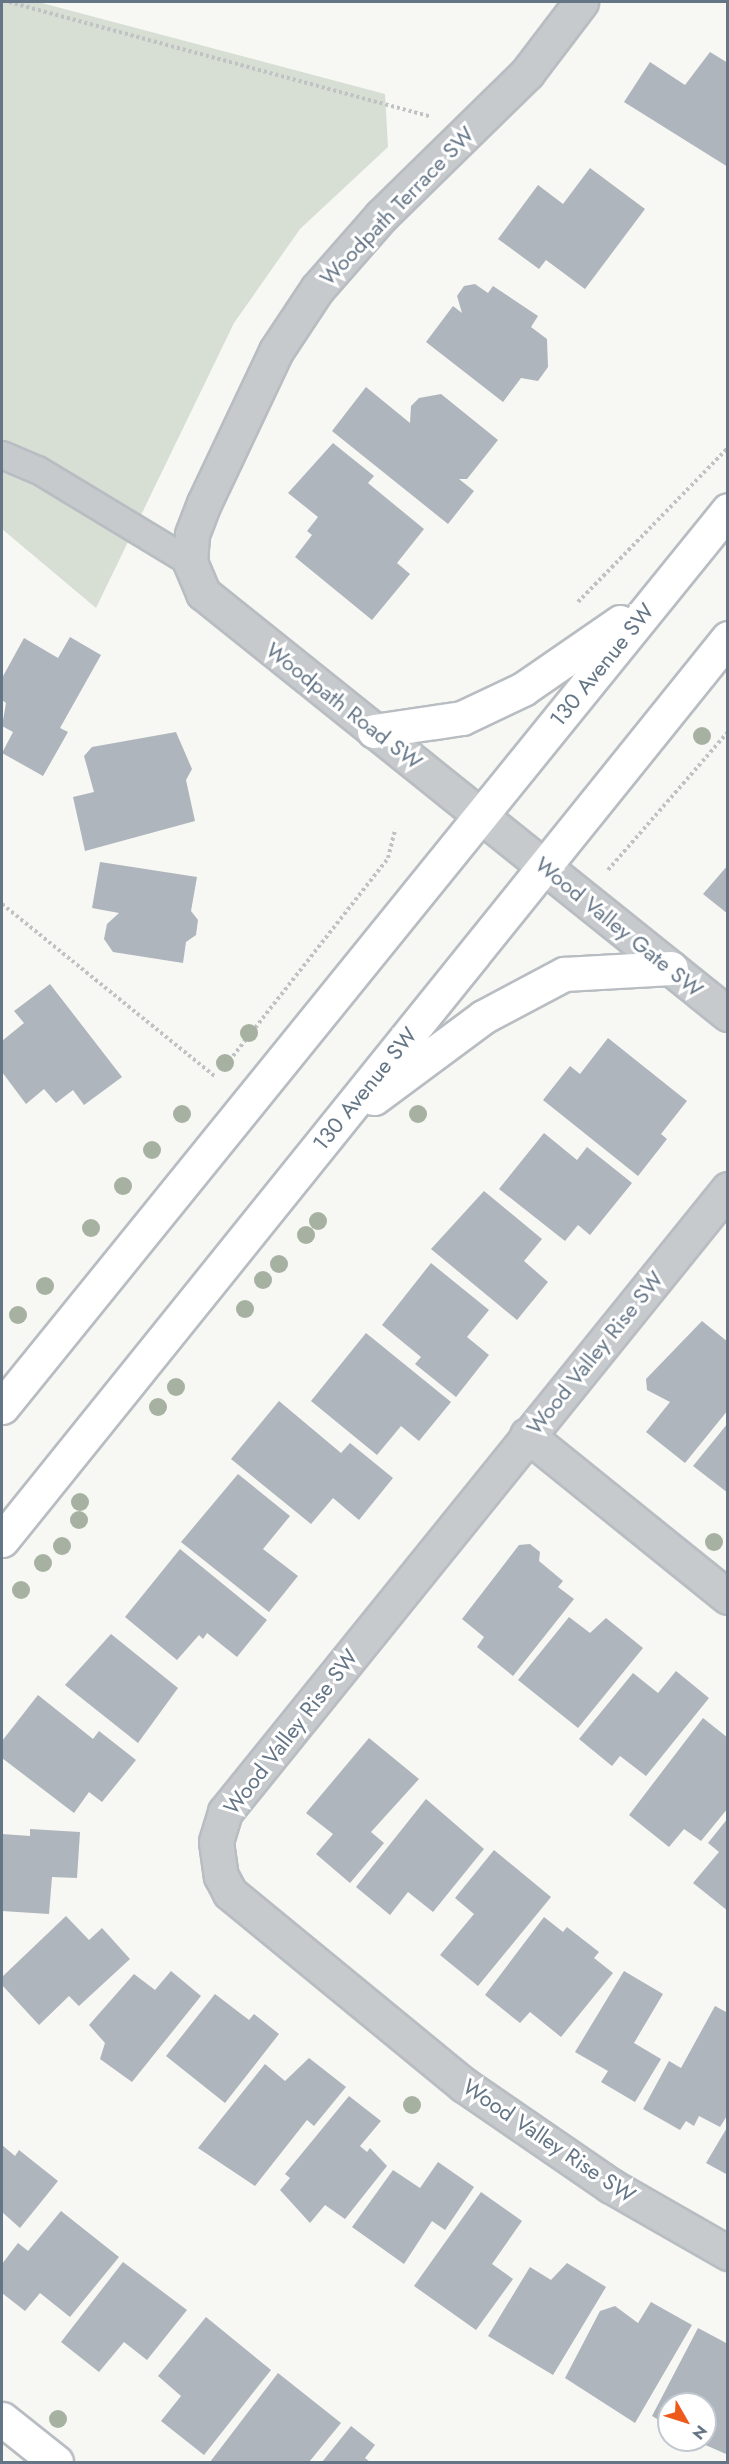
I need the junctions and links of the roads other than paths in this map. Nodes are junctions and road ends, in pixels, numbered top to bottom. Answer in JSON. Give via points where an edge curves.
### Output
{"nodes":[{"id":1,"x":581,"y":2,"type":"edge"},
{"id":2,"x":2,"y":455,"type":"edge"},
{"id":3,"x":728,"y":510,"type":"edge"},
{"id":4,"x":190,"y":562,"type":"junction"},
{"id":5,"x":663,"y":588,"type":"junction"},
{"id":6,"x":728,"y":638,"type":"edge"},
{"id":7,"x":374,"y":731,"type":"junction"},
{"id":8,"x":481,"y":815,"type":"junction"},
{"id":9,"x":511,"y":841,"type":"joint"},
{"id":10,"x":545,"y":868,"type":"junction"},
{"id":11,"x":670,"y":968,"type":"junction"},
{"id":12,"x":728,"y":1014,"type":"edge"},
{"id":13,"x":328,"y":1134,"type":"junction"},
{"id":14,"x":728,"y":1190,"type":"edge"},
{"id":15,"x":2,"y":1407,"type":"edge"},
{"id":16,"x":527,"y":1435,"type":"junction"},
{"id":17,"x":2,"y":1540,"type":"edge"},
{"id":18,"x":728,"y":1597,"type":"edge"},
{"id":19,"x":728,"y":2253,"type":"edge"},
{"id":20,"x":2,"y":2419,"type":"edge"},
{"id":21,"x":56,"y":2463,"type":"edge"}],
"edges":[{"from":1,"to":4,"type":"street","name":"Woodpath Terrace SW","via":[[527,73],[360,238],[296,318],[204,503],[192,535]]},
{"from":2,"to":4,"type":"lane","via":[[38,470]]},
{"from":3,"to":5,"type":"street","name":"130 Avenue SW"},
{"from":4,"to":7,"type":"street","name":"Woodpath Road SW","via":[[203,594]]},
{"from":5,"to":7,"type":"street","via":[[523,689],[462,718]]},
{"from":5,"to":8,"type":"street","name":"130 Avenue SW"},
{"from":6,"to":10,"type":"street","name":"130 Avenue SW"},
{"from":7,"to":8,"type":"street","name":"Woodpath Road SW"},
{"from":8,"to":9,"type":"street","name":"Woodpath Road SW"},
{"from":8,"to":15,"type":"street","name":"130 Avenue SW"},
{"from":9,"to":10,"type":"street","name":"Wood Valley Gate SW"},
{"from":10,"to":11,"type":"street","name":"Wood Valley Gate SW"},
{"from":10,"to":13,"type":"street","name":"130 Avenue SW"},
{"from":11,"to":12,"type":"street","name":"Wood Valley Gate SW"},
{"from":11,"to":13,"type":"street","via":[[564,974],[483,1017]]},
{"from":13,"to":17,"type":"street","name":"130 Avenue SW"},
{"from":14,"to":16,"type":"street","name":"Wood Valley Rise SW"},
{"from":16,"to":18,"type":"street"},
{"from":16,"to":19,"type":"street","name":"Wood Valley Rise SW","via":[[225,1812],[217,1859],[230,1893],[464,2085],[611,2186]]},
{"from":20,"to":21,"type":"street"}]}
